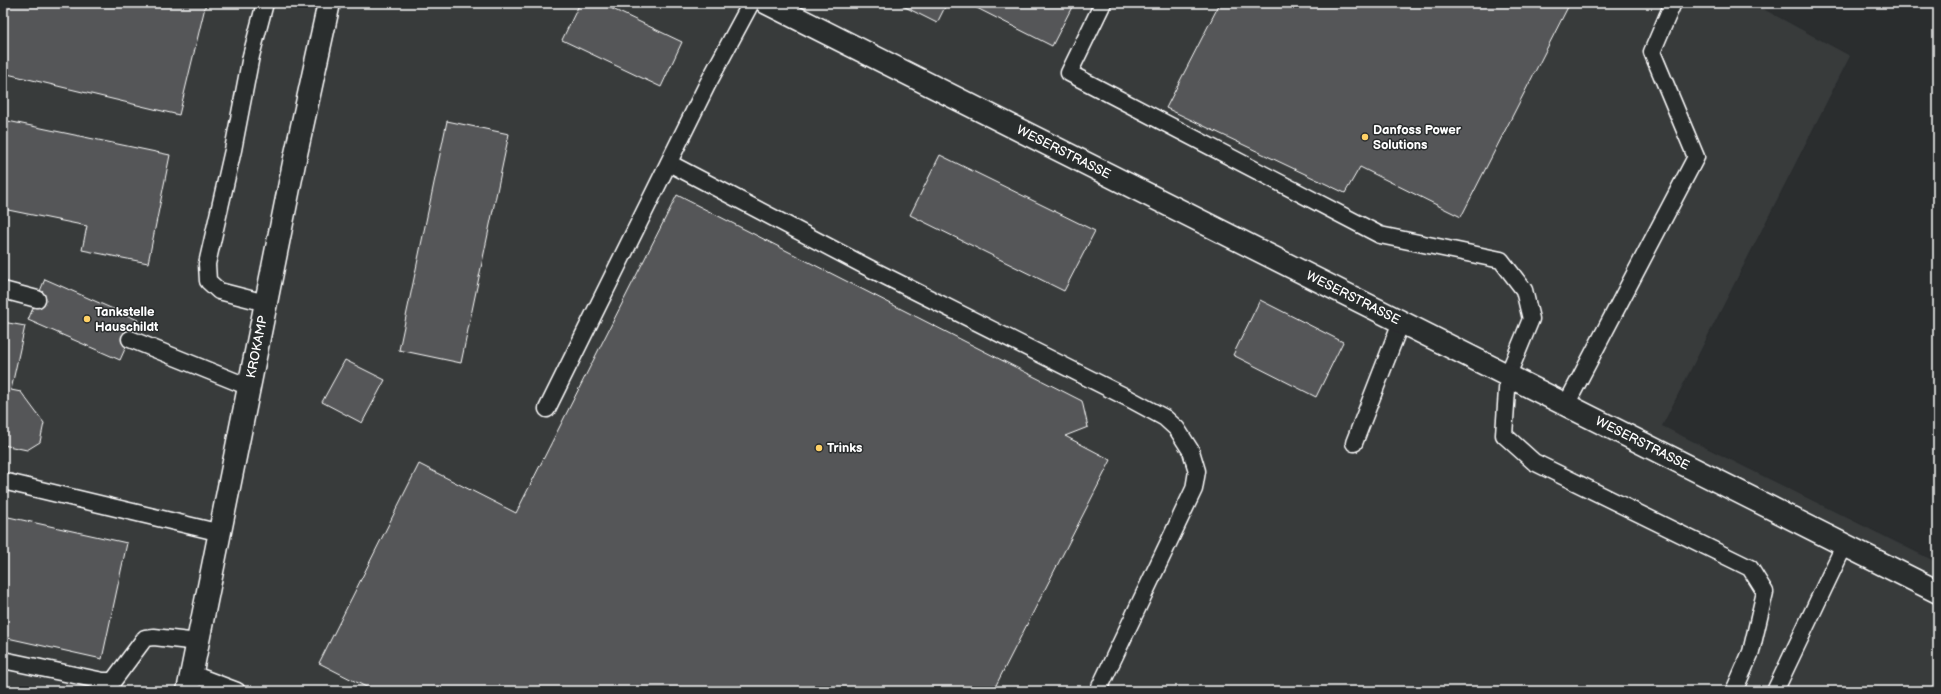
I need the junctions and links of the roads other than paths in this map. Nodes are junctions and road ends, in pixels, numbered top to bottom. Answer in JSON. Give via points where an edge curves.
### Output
{"nodes":[{"id":1,"x":265,"y":3,"type":"edge"},
{"id":2,"x":329,"y":3,"type":"edge"},
{"id":3,"x":751,"y":3,"type":"edge"},
{"id":4,"x":768,"y":3,"type":"edge"},
{"id":5,"x":1103,"y":3,"type":"edge"},
{"id":6,"x":1673,"y":3,"type":"edge"},
{"id":7,"x":669,"y":163,"type":"junction"},
{"id":8,"x":3,"y":290,"type":"edge"},
{"id":9,"x":37,"y":299,"type":"dead end"},
{"id":10,"x":266,"y":303,"type":"junction"},
{"id":11,"x":1401,"y":322,"type":"junction"},
{"id":12,"x":130,"y":339,"type":"dead end"},
{"id":13,"x":1508,"y":375,"type":"junction"},
{"id":14,"x":249,"y":388,"type":"junction"},
{"id":15,"x":1566,"y":405,"type":"junction"},
{"id":16,"x":547,"y":410,"type":"dead end"},
{"id":17,"x":1354,"y":443,"type":"dead end"},
{"id":18,"x":3,"y":481,"type":"edge"},
{"id":19,"x":221,"y":533,"type":"junction"},
{"id":20,"x":1844,"y":546,"type":"junction"},
{"id":21,"x":1938,"y":592,"type":"edge"},
{"id":22,"x":198,"y":642,"type":"junction"},
{"id":23,"x":3,"y":660,"type":"edge"},
{"id":24,"x":190,"y":682,"type":"edge"},
{"id":25,"x":237,"y":691,"type":"edge"},
{"id":26,"x":1098,"y":691,"type":"edge"},
{"id":27,"x":1734,"y":691,"type":"edge"},
{"id":28,"x":1775,"y":691,"type":"edge"}],
"edges":[{"from":1,"to":10,"type":"lane","via":[[251,56],[207,264],[208,281],[219,291]]},
{"from":2,"to":10,"type":"street","name":"KROKAMP"},
{"from":3,"to":7,"type":"lane"},
{"from":4,"to":11,"type":"street","name":"WESERSTRASSE"},
{"from":5,"to":13,"type":"lane","via":[[1069,73],[1380,235],[1501,260],[1524,290],[1531,319]]},
{"from":6,"to":15,"type":"lane","via":[[1652,52],[1696,157]]},
{"from":7,"to":16,"type":"lane"},
{"from":7,"to":26,"type":"lane","via":[[867,268],[1128,398],[1165,418],[1177,429],[1191,451],[1197,471],[1194,489]]},
{"from":8,"to":9,"type":"lane"},
{"from":10,"to":14,"type":"street","name":"KROKAMP"},
{"from":11,"to":13,"type":"street","name":"WESERSTRASSE"},
{"from":11,"to":17,"type":"lane"},
{"from":12,"to":14,"type":"lane"},
{"from":13,"to":15,"type":"street","name":"WESERSTRASSE"},
{"from":13,"to":27,"type":"lane","via":[[1504,435],[1534,462],[1750,568],[1765,592],[1751,652]]},
{"from":14,"to":19,"type":"street","name":"KROKAMP"},
{"from":15,"to":20,"type":"street","name":"WESERSTRASSE"},
{"from":18,"to":19,"type":"lane"},
{"from":19,"to":22,"type":"street","name":"KROKAMP"},
{"from":20,"to":21,"type":"street","name":"WESERSTRASSE"},
{"from":20,"to":28,"type":"lane"},
{"from":22,"to":23,"type":"lane","via":[[145,638],[112,681]]},
{"from":22,"to":24,"type":"street","name":"KROKAMP"},
{"from":24,"to":25,"type":"lane"}]}
